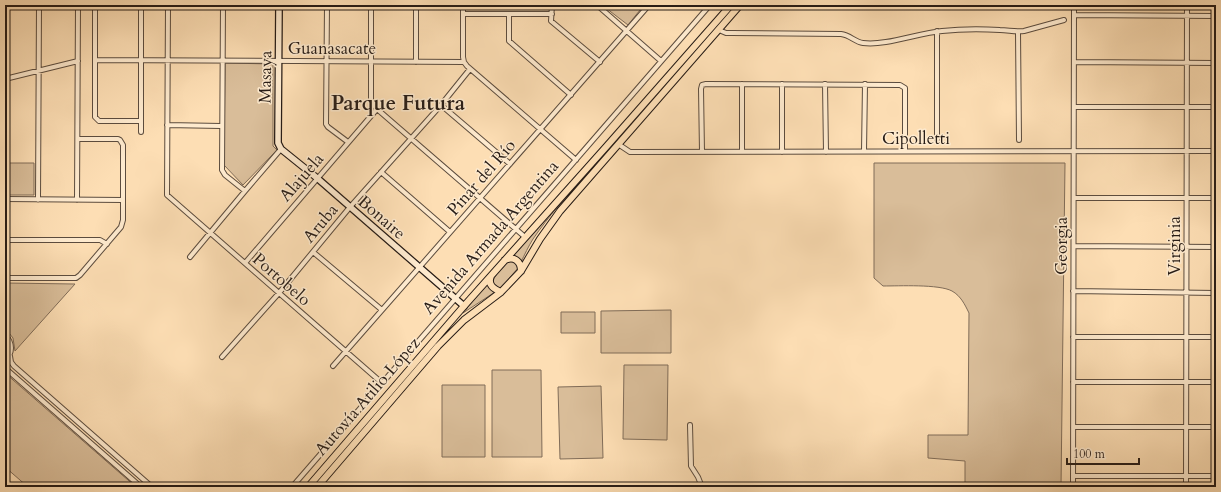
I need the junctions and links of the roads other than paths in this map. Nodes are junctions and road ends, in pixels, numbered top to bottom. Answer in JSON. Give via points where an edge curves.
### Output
{"nodes":[{"id":1,"x":39,"y":5,"type":"edge"},
{"id":2,"x":78,"y":5,"type":"edge"},
{"id":3,"x":95,"y":5,"type":"edge"},
{"id":4,"x":141,"y":5,"type":"edge"},
{"id":5,"x":168,"y":5,"type":"edge"},
{"id":6,"x":223,"y":5,"type":"edge"},
{"id":7,"x":279,"y":5,"type":"edge"},
{"id":8,"x":327,"y":5,"type":"edge"},
{"id":9,"x":371,"y":5,"type":"edge"},
{"id":10,"x":416,"y":5,"type":"edge"},
{"id":11,"x":463,"y":5,"type":"edge"},
{"id":12,"x":552,"y":5,"type":"edge"},
{"id":13,"x":597,"y":5,"type":"edge"},
{"id":14,"x":649,"y":5,"type":"edge"},
{"id":15,"x":710,"y":5,"type":"edge"},
{"id":16,"x":731,"y":5,"type":"edge"},
{"id":17,"x":740,"y":5,"type":"edge"},
{"id":18,"x":1074,"y":5,"type":"edge"},
{"id":19,"x":1188,"y":5,"type":"edge"},
{"id":20,"x":463,"y":14,"type":"junction"},
{"id":21,"x":509,"y":14,"type":"junction"},
{"id":22,"x":552,"y":14,"type":"junction"},
{"id":23,"x":1074,"y":15,"type":"junction"},
{"id":24,"x":1188,"y":16,"type":"junction"},
{"id":25,"x":1216,"y":16,"type":"edge"},
{"id":26,"x":1064,"y":20,"type":"dead end"},
{"id":27,"x":627,"y":30,"type":"junction"},
{"id":28,"x":719,"y":30,"type":"junction"},
{"id":29,"x":937,"y":31,"type":"junction"},
{"id":30,"x":1018,"y":32,"type":"junction"},
{"id":31,"x":95,"y":60,"type":"junction"},
{"id":32,"x":142,"y":60,"type":"junction"},
{"id":33,"x":168,"y":60,"type":"junction"},
{"id":34,"x":222,"y":60,"type":"junction"},
{"id":35,"x":662,"y":60,"type":"junction"},
{"id":36,"x":78,"y":61,"type":"junction"},
{"id":37,"x":279,"y":61,"type":"junction"},
{"id":38,"x":327,"y":61,"type":"junction"},
{"id":39,"x":371,"y":61,"type":"junction"},
{"id":40,"x":416,"y":62,"type":"junction"},
{"id":41,"x":464,"y":62,"type":"junction"},
{"id":42,"x":600,"y":62,"type":"junction"},
{"id":43,"x":1075,"y":62,"type":"junction"},
{"id":44,"x":1188,"y":63,"type":"junction"},
{"id":45,"x":1216,"y":63,"type":"edge"},
{"id":46,"x":470,"y":69,"type":"junction"},
{"id":47,"x":38,"y":70,"type":"junction"},
{"id":48,"x":5,"y":79,"type":"edge"},
{"id":49,"x":742,"y":84,"type":"junction"},
{"id":50,"x":782,"y":84,"type":"junction"},
{"id":51,"x":825,"y":84,"type":"junction"},
{"id":52,"x":865,"y":84,"type":"junction"},
{"id":53,"x":571,"y":95,"type":"junction"},
{"id":54,"x":441,"y":105,"type":"junction"},
{"id":55,"x":1074,"y":107,"type":"junction"},
{"id":56,"x":1188,"y":107,"type":"junction"},
{"id":57,"x":1216,"y":107,"type":"edge"},
{"id":58,"x":377,"y":109,"type":"junction"},
{"id":59,"x":141,"y":121,"type":"junction"},
{"id":60,"x":167,"y":125,"type":"junction"},
{"id":61,"x":221,"y":126,"type":"junction"},
{"id":62,"x":540,"y":130,"type":"junction"},
{"id":63,"x":141,"y":132,"type":"dead end"},
{"id":64,"x":411,"y":138,"type":"junction"},
{"id":65,"x":78,"y":139,"type":"junction"},
{"id":66,"x":937,"y":140,"type":"dead end"},
{"id":67,"x":1020,"y":140,"type":"dead end"},
{"id":68,"x":348,"y":142,"type":"junction"},
{"id":69,"x":618,"y":144,"type":"junction"},
{"id":70,"x":282,"y":149,"type":"junction"},
{"id":71,"x":864,"y":151,"type":"junction"},
{"id":72,"x":904,"y":151,"type":"junction"},
{"id":73,"x":1074,"y":151,"type":"junction"},
{"id":74,"x":1187,"y":151,"type":"junction"},
{"id":75,"x":1216,"y":151,"type":"edge"},
{"id":76,"x":702,"y":152,"type":"junction"},
{"id":77,"x":742,"y":152,"type":"junction"},
{"id":78,"x":782,"y":152,"type":"junction"},
{"id":79,"x":826,"y":152,"type":"junction"},
{"id":80,"x":576,"y":160,"type":"junction"},
{"id":81,"x":510,"y":164,"type":"junction"},
{"id":82,"x":381,"y":172,"type":"junction"},
{"id":83,"x":317,"y":178,"type":"junction"},
{"id":84,"x":245,"y":191,"type":"junction"},
{"id":85,"x":480,"y":198,"type":"junction"},
{"id":86,"x":1074,"y":198,"type":"junction"},
{"id":87,"x":1187,"y":198,"type":"junction"},
{"id":88,"x":1216,"y":198,"type":"edge"},
{"id":89,"x":5,"y":199,"type":"edge"},
{"id":90,"x":38,"y":200,"type":"junction"},
{"id":91,"x":77,"y":200,"type":"junction"},
{"id":92,"x":123,"y":200,"type":"junction"},
{"id":93,"x":350,"y":208,"type":"junction"},
{"id":94,"x":516,"y":230,"type":"junction"},
{"id":95,"x":209,"y":232,"type":"junction"},
{"id":96,"x":450,"y":232,"type":"junction"},
{"id":97,"x":525,"y":237,"type":"junction"},
{"id":98,"x":5,"y":240,"type":"edge"},
{"id":99,"x":107,"y":244,"type":"junction"},
{"id":100,"x":1074,"y":246,"type":"junction"},
{"id":101,"x":1187,"y":246,"type":"junction"},
{"id":102,"x":1216,"y":247,"type":"edge"},
{"id":103,"x":313,"y":252,"type":"junction"},
{"id":104,"x":190,"y":257,"type":"dead end"},
{"id":105,"x":505,"y":260,"type":"junction"},
{"id":106,"x":245,"y":263,"type":"junction"},
{"id":107,"x":420,"y":268,"type":"junction"},
{"id":108,"x":521,"y":271,"type":"junction"},
{"id":109,"x":491,"y":275,"type":"junction"},
{"id":110,"x":5,"y":278,"type":"edge"},
{"id":111,"x":1073,"y":291,"type":"junction"},
{"id":112,"x":501,"y":292,"type":"junction"},
{"id":113,"x":1186,"y":292,"type":"junction"},
{"id":114,"x":279,"y":293,"type":"junction"},
{"id":115,"x":1216,"y":293,"type":"edge"},
{"id":116,"x":455,"y":298,"type":"junction"},
{"id":117,"x":464,"y":306,"type":"junction"},
{"id":118,"x":382,"y":310,"type":"junction"},
{"id":119,"x":464,"y":320,"type":"joint"},
{"id":120,"x":5,"y":335,"type":"edge"},
{"id":121,"x":1073,"y":337,"type":"junction"},
{"id":122,"x":1186,"y":337,"type":"junction"},
{"id":123,"x":1216,"y":337,"type":"edge"},
{"id":124,"x":346,"y":352,"type":"junction"},
{"id":125,"x":10,"y":356,"type":"junction"},
{"id":126,"x":222,"y":357,"type":"dead end"},
{"id":127,"x":5,"y":361,"type":"edge"},
{"id":128,"x":333,"y":366,"type":"dead end"},
{"id":129,"x":5,"y":368,"type":"edge"},
{"id":130,"x":1073,"y":382,"type":"junction"},
{"id":131,"x":1186,"y":382,"type":"junction"},
{"id":132,"x":1216,"y":382,"type":"edge"},
{"id":133,"x":382,"y":383,"type":"junction"},
{"id":134,"x":690,"y":425,"type":"dead end"},
{"id":135,"x":1073,"y":427,"type":"junction"},
{"id":136,"x":1186,"y":427,"type":"junction"},
{"id":137,"x":1216,"y":427,"type":"edge"},
{"id":138,"x":1073,"y":476,"type":"junction"},
{"id":139,"x":1186,"y":476,"type":"junction"},
{"id":140,"x":1216,"y":476,"type":"edge"},
{"id":141,"x":141,"y":487,"type":"edge"},
{"id":142,"x":152,"y":487,"type":"edge"},
{"id":143,"x":292,"y":487,"type":"edge"},
{"id":144,"x":308,"y":487,"type":"edge"},
{"id":145,"x":317,"y":487,"type":"edge"},
{"id":146,"x":702,"y":487,"type":"edge"},
{"id":147,"x":1073,"y":487,"type":"edge"},
{"id":148,"x":1186,"y":487,"type":"edge"}],
"edges":[{"from":1,"to":47,"type":"street"},
{"from":2,"to":36,"type":"street"},
{"from":3,"to":31,"type":"street"},
{"from":4,"to":32,"type":"street"},
{"from":5,"to":33,"type":"street"},
{"from":6,"to":34,"type":"street"},
{"from":7,"to":37,"type":"street","name":"Masaya"},
{"from":8,"to":38,"type":"street"},
{"from":9,"to":39,"type":"street"},
{"from":10,"to":40,"type":"street"},
{"from":11,"to":20,"type":"street"},
{"from":12,"to":22,"type":"street"},
{"from":13,"to":27,"type":"street"},
{"from":14,"to":27,"type":"street","name":"Pinar del Río"},
{"from":15,"to":35,"type":"street","name":"Avenida Armada Argentina"},
{"from":16,"to":97,"type":"main road","name":"Avenida Armada Argentina"},
{"from":17,"to":28,"type":"main road","name":"Avenida Armada Argentina"},
{"from":18,"to":23,"type":"street","name":"Georgia"},
{"from":19,"to":24,"type":"street","name":"Virginia"},
{"from":20,"to":21,"type":"street"},
{"from":20,"to":41,"type":"street"},
{"from":21,"to":22,"type":"street"},
{"from":21,"to":53,"type":"street","via":[[509,41]]},
{"from":22,"to":42,"type":"street","via":[[552,21]]},
{"from":23,"to":24,"type":"street"},
{"from":23,"to":43,"type":"street","name":"Georgia"},
{"from":24,"to":25,"type":"street"},
{"from":24,"to":44,"type":"street","name":"Virginia"},
{"from":26,"to":30,"type":"street"},
{"from":27,"to":35,"type":"street"},
{"from":27,"to":42,"type":"street","name":"Pinar del Río"},
{"from":28,"to":29,"type":"street","via":[[726,33],[841,34],[858,42],[868,43]]},
{"from":28,"to":69,"type":"main road","name":"Avenida Armada Argentina"},
{"from":29,"to":30,"type":"street"},
{"from":29,"to":66,"type":"street"},
{"from":30,"to":67,"type":"street"},
{"from":31,"to":32,"type":"street","name":"Guanasacate"},
{"from":31,"to":59,"type":"street","via":[[96,119]]},
{"from":32,"to":33,"type":"street","name":"Guanasacate"},
{"from":32,"to":59,"type":"street"},
{"from":33,"to":34,"type":"street","name":"Guanasacate"},
{"from":33,"to":60,"type":"street"},
{"from":34,"to":37,"type":"street","name":"Guanasacate"},
{"from":34,"to":61,"type":"street"},
{"from":35,"to":80,"type":"street","name":"Avenida Armada Argentina"},
{"from":36,"to":47,"type":"street"},
{"from":36,"to":65,"type":"street"},
{"from":37,"to":38,"type":"street","name":"Guanasacate"},
{"from":37,"to":70,"type":"street","name":"Masaya","via":[[278,139]]},
{"from":38,"to":39,"type":"street","name":"Guanasacate"},
{"from":38,"to":68,"type":"street","via":[[326,124]]},
{"from":39,"to":40,"type":"street","name":"Guanasacate"},
{"from":39,"to":58,"type":"street","via":[[371,102]]},
{"from":40,"to":41,"type":"street","name":"Guanasacate"},
{"from":41,"to":46,"type":"street"},
{"from":42,"to":53,"type":"street","name":"Pinar del Río"},
{"from":43,"to":44,"type":"street"},
{"from":43,"to":55,"type":"street","name":"Georgia"},
{"from":44,"to":45,"type":"street"},
{"from":44,"to":56,"type":"street","name":"Virginia"},
{"from":46,"to":54,"type":"street","name":"Aruba"},
{"from":46,"to":62,"type":"street"},
{"from":47,"to":48,"type":"street"},
{"from":47,"to":90,"type":"street"},
{"from":49,"to":50,"type":"street"},
{"from":49,"to":76,"type":"street","via":[[702,85]]},
{"from":49,"to":77,"type":"street"},
{"from":50,"to":51,"type":"street"},
{"from":50,"to":78,"type":"street"},
{"from":51,"to":52,"type":"street"},
{"from":51,"to":79,"type":"street"},
{"from":52,"to":71,"type":"street"},
{"from":52,"to":72,"type":"street","via":[[904,86]]},
{"from":53,"to":62,"type":"street","name":"Pinar del Río"},
{"from":54,"to":64,"type":"street","name":"Aruba"},
{"from":54,"to":81,"type":"street"},
{"from":55,"to":56,"type":"street"},
{"from":55,"to":73,"type":"street","name":"Georgia"},
{"from":56,"to":57,"type":"street"},
{"from":56,"to":74,"type":"street","name":"Virginia"},
{"from":58,"to":64,"type":"street"},
{"from":58,"to":68,"type":"street","name":"Alajuela"},
{"from":59,"to":63,"type":"street"},
{"from":60,"to":61,"type":"street"},
{"from":60,"to":95,"type":"street","name":"Portobelo","via":[[167,193],[169,198]]},
{"from":61,"to":84,"type":"street","via":[[222,170],[224,175]]},
{"from":62,"to":80,"type":"street"},
{"from":62,"to":81,"type":"street","name":"Pinar del Río"},
{"from":64,"to":82,"type":"street","name":"Aruba"},
{"from":64,"to":85,"type":"street"},
{"from":65,"to":91,"type":"street"},
{"from":65,"to":92,"type":"street","via":[[115,139],[122,142]]},
{"from":68,"to":83,"type":"street","name":"Alajuela"},
{"from":69,"to":76,"type":"street","name":"Cipolletti","via":[[630,152]]},
{"from":69,"to":108,"type":"main road","name":"Avenida Armada Argentina","via":[[550,224]]},
{"from":70,"to":83,"type":"street","name":"Bonaire"},
{"from":70,"to":84,"type":"street"},
{"from":71,"to":72,"type":"street","name":"Cipolletti"},
{"from":71,"to":79,"type":"street","name":"Cipolletti"},
{"from":72,"to":73,"type":"street","name":"Cipolletti"},
{"from":73,"to":74,"type":"street","name":"Cipolletti"},
{"from":73,"to":86,"type":"street","name":"Georgia"},
{"from":74,"to":75,"type":"street","name":"Cipolletti"},
{"from":74,"to":87,"type":"street","name":"Virginia"},
{"from":76,"to":77,"type":"street","name":"Cipolletti"},
{"from":77,"to":78,"type":"street","name":"Cipolletti"},
{"from":78,"to":79,"type":"street","name":"Cipolletti"},
{"from":80,"to":94,"type":"street","name":"Avenida Armada Argentina"},
{"from":81,"to":85,"type":"street","name":"Pinar del Río"},
{"from":82,"to":93,"type":"street","name":"Aruba"},
{"from":82,"to":96,"type":"street"},
{"from":83,"to":93,"type":"street","name":"Bonaire"},
{"from":83,"to":106,"type":"street","name":"Alajuela"},
{"from":84,"to":95,"type":"street"},
{"from":85,"to":94,"type":"street"},
{"from":85,"to":96,"type":"street","name":"Pinar del Río"},
{"from":86,"to":87,"type":"street"},
{"from":86,"to":100,"type":"street","name":"Georgia"},
{"from":87,"to":88,"type":"street"},
{"from":87,"to":101,"type":"street","name":"Virginia"},
{"from":89,"to":90,"type":"street"},
{"from":90,"to":91,"type":"street"},
{"from":91,"to":92,"type":"street"},
{"from":92,"to":99,"type":"street","via":[[121,227]]},
{"from":93,"to":103,"type":"street","name":"Aruba"},
{"from":93,"to":107,"type":"street","name":"Bonaire"},
{"from":94,"to":97,"type":"street"},
{"from":94,"to":116,"type":"street","name":"Avenida Armada Argentina"},
{"from":95,"to":104,"type":"street"},
{"from":95,"to":106,"type":"street","name":"Portobelo"},
{"from":96,"to":107,"type":"street","name":"Pinar del Río"},
{"from":97,"to":105,"type":"main road","name":"Avenida Armada Argentina"},
{"from":98,"to":99,"type":"street","via":[[100,240]]},
{"from":99,"to":110,"type":"street","via":[[76,278]]},
{"from":100,"to":101,"type":"street"},
{"from":100,"to":111,"type":"street","name":"Georgia"},
{"from":101,"to":102,"type":"street"},
{"from":101,"to":113,"type":"street","name":"Virginia"},
{"from":103,"to":114,"type":"street","name":"Aruba"},
{"from":103,"to":118,"type":"street"},
{"from":105,"to":108,"type":"main road","via":[[515,259],[521,266]]},
{"from":105,"to":109,"type":"main road","name":"Avenida Armada Argentina"},
{"from":106,"to":114,"type":"street","name":"Portobelo"},
{"from":107,"to":116,"type":"street","name":"Bonaire"},
{"from":107,"to":118,"type":"street","name":"Pinar del Río"},
{"from":108,"to":112,"type":"main road","name":"Avenida Armada Argentina"},
{"from":109,"to":112,"type":"main road","via":[[490,284]]},
{"from":109,"to":117,"type":"main road","name":"Avenida Armada Argentina"},
{"from":111,"to":113,"type":"street"},
{"from":111,"to":121,"type":"street","name":"Georgia"},
{"from":112,"to":119,"type":"main road","name":"Avenida Armada Argentina"},
{"from":113,"to":115,"type":"street"},
{"from":113,"to":122,"type":"street","name":"Virginia"},
{"from":114,"to":124,"type":"street","name":"Portobelo"},
{"from":114,"to":126,"type":"street","name":"Aruba"},
{"from":116,"to":117,"type":"street","name":"Bonaire"},
{"from":116,"to":133,"type":"street","name":"Avenida Armada Argentina"},
{"from":117,"to":144,"type":"main road","name":"Autovía Atilio López"},
{"from":118,"to":124,"type":"street","name":"Pinar del Río"},
{"from":119,"to":145,"type":"main road","name":"Autovía Atilio López","via":[[438,346]]},
{"from":120,"to":125,"type":"street","via":[[11,345]]},
{"from":121,"to":122,"type":"street"},
{"from":121,"to":130,"type":"street","name":"Georgia"},
{"from":122,"to":123,"type":"street"},
{"from":122,"to":131,"type":"street","name":"Virginia"},
{"from":124,"to":128,"type":"street","name":"Pinar del Río"},
{"from":124,"to":133,"type":"street","name":"Portobelo"},
{"from":125,"to":127,"type":"street"},
{"from":125,"to":142,"type":"street","via":[[14,366]]},
{"from":129,"to":141,"type":"street"},
{"from":130,"to":131,"type":"street"},
{"from":130,"to":135,"type":"street","name":"Georgia"},
{"from":131,"to":132,"type":"street"},
{"from":131,"to":136,"type":"street","name":"Virginia"},
{"from":133,"to":143,"type":"street","name":"Avenida Armada Argentina"},
{"from":134,"to":146,"type":"street","via":[[690,466]]},
{"from":135,"to":136,"type":"street"},
{"from":135,"to":138,"type":"street","name":"Georgia"},
{"from":136,"to":137,"type":"street"},
{"from":136,"to":139,"type":"street","name":"Virginia"},
{"from":138,"to":139,"type":"street"},
{"from":138,"to":147,"type":"street","name":"Georgia"},
{"from":139,"to":140,"type":"street"},
{"from":139,"to":148,"type":"street","name":"Virginia"}]}
